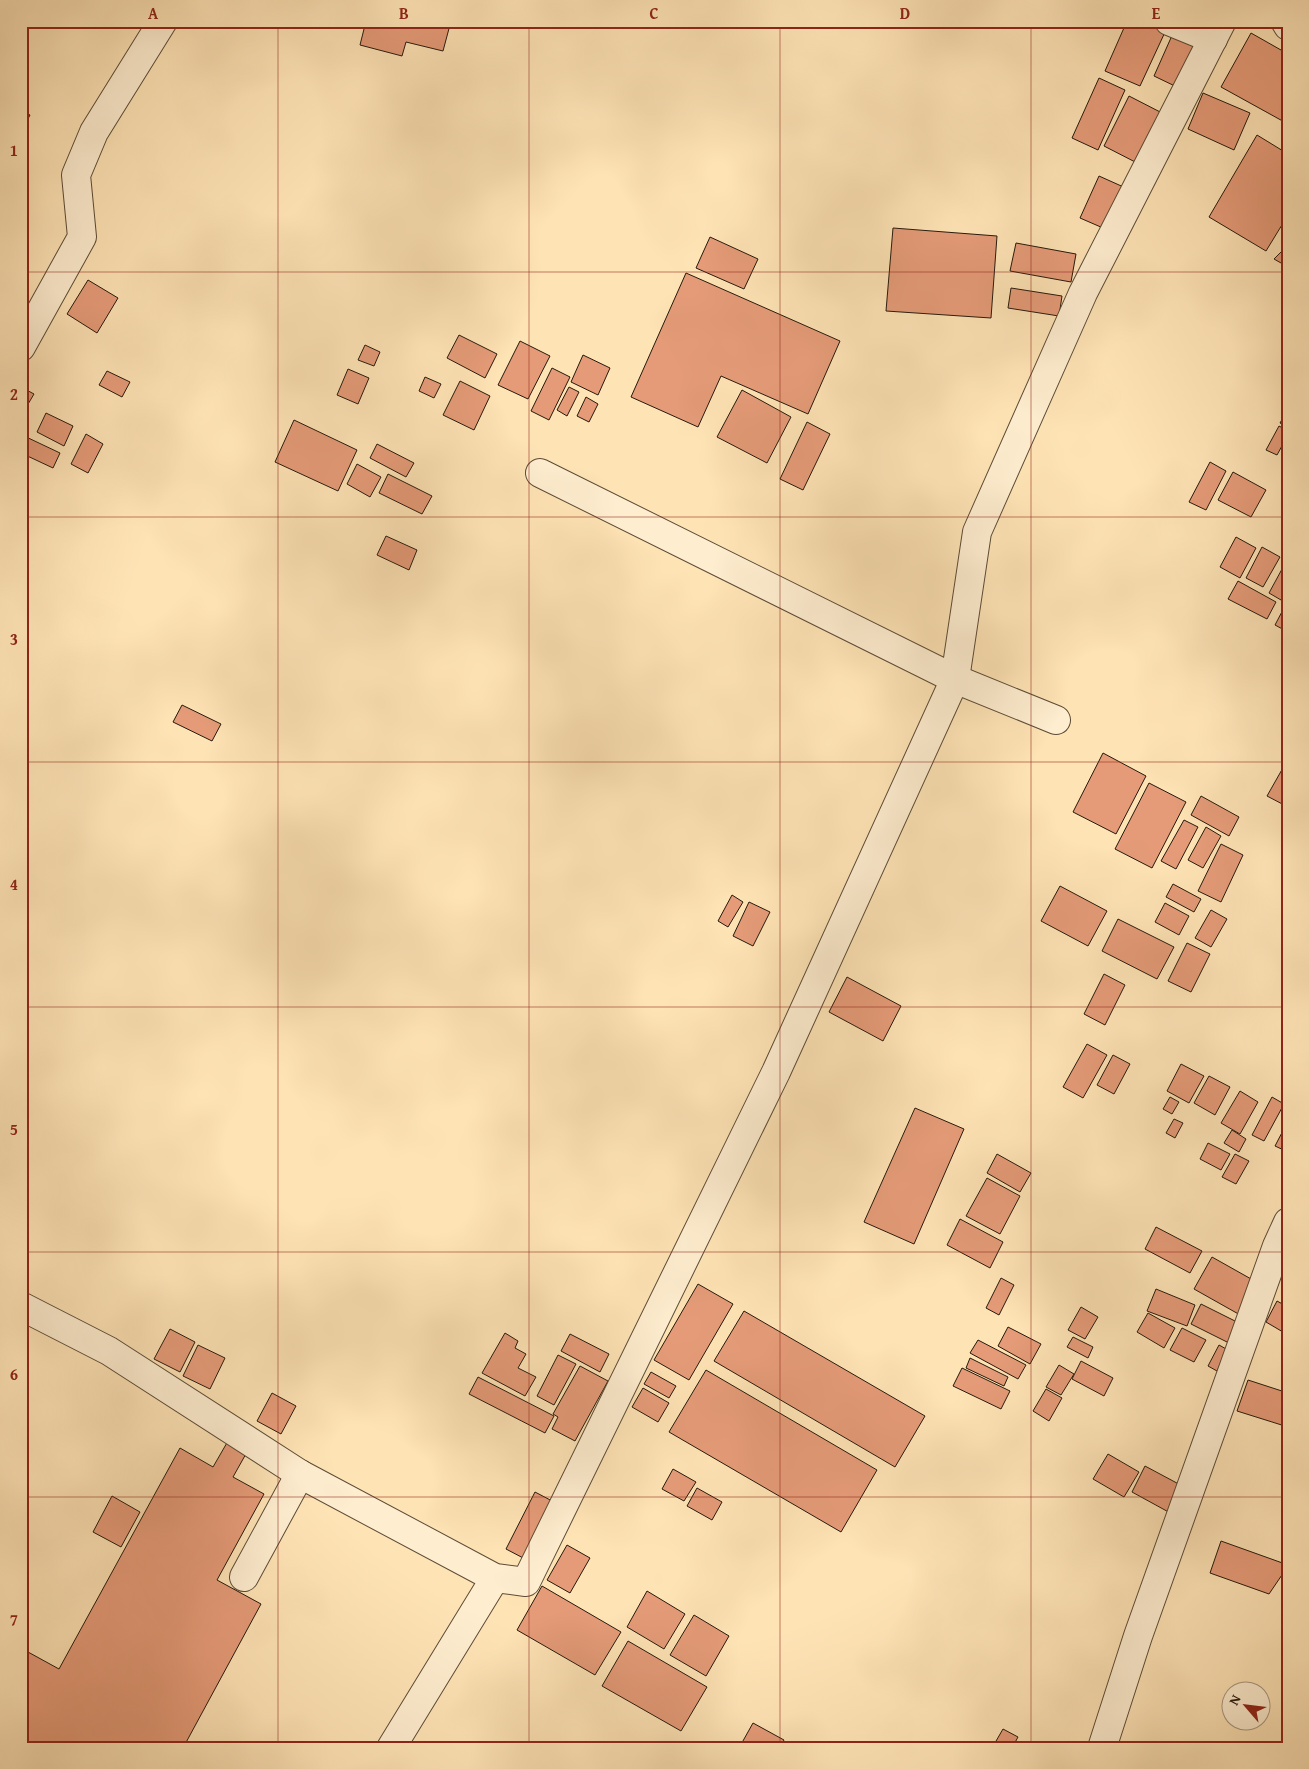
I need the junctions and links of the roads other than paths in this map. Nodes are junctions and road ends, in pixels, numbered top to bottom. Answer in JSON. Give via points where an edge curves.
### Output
{"nodes":[{"id":1,"x":162,"y":21,"type":"edge"},
{"id":2,"x":1169,"y":21,"type":"edge"},
{"id":3,"x":1285,"y":21,"type":"edge"},
{"id":4,"x":1288,"y":26,"type":"edge"},
{"id":5,"x":1217,"y":30,"type":"edge"},
{"id":6,"x":21,"y":347,"type":"edge"},
{"id":7,"x":540,"y":473,"type":"dead end"},
{"id":8,"x":955,"y":679,"type":"junction"},
{"id":9,"x":1056,"y":720,"type":"dead end"},
{"id":10,"x":1288,"y":1222,"type":"edge"},
{"id":11,"x":21,"y":1306,"type":"edge"},
{"id":12,"x":300,"y":1474,"type":"junction"},
{"id":13,"x":244,"y":1578,"type":"dead end"},
{"id":14,"x":495,"y":1578,"type":"junction"},
{"id":15,"x":391,"y":1748,"type":"edge"},
{"id":16,"x":1102,"y":1748,"type":"edge"}],
"edges":[{"from":1,"to":6,"type":"street","via":[[94,132],[76,175],[82,237]]},
{"from":2,"to":5,"type":"street"},
{"from":3,"to":4,"type":"street"},
{"from":5,"to":8,"type":"street","via":[[1083,294],[977,532]]},
{"from":7,"to":8,"type":"street"},
{"from":8,"to":9,"type":"street"},
{"from":8,"to":14,"type":"street","via":[[776,1072],[526,1582]]},
{"from":10,"to":16,"type":"street","via":[[1138,1636]]},
{"from":11,"to":12,"type":"street","via":[[110,1351]]},
{"from":12,"to":13,"type":"street"},
{"from":12,"to":14,"type":"street"},
{"from":14,"to":15,"type":"street"}]}
